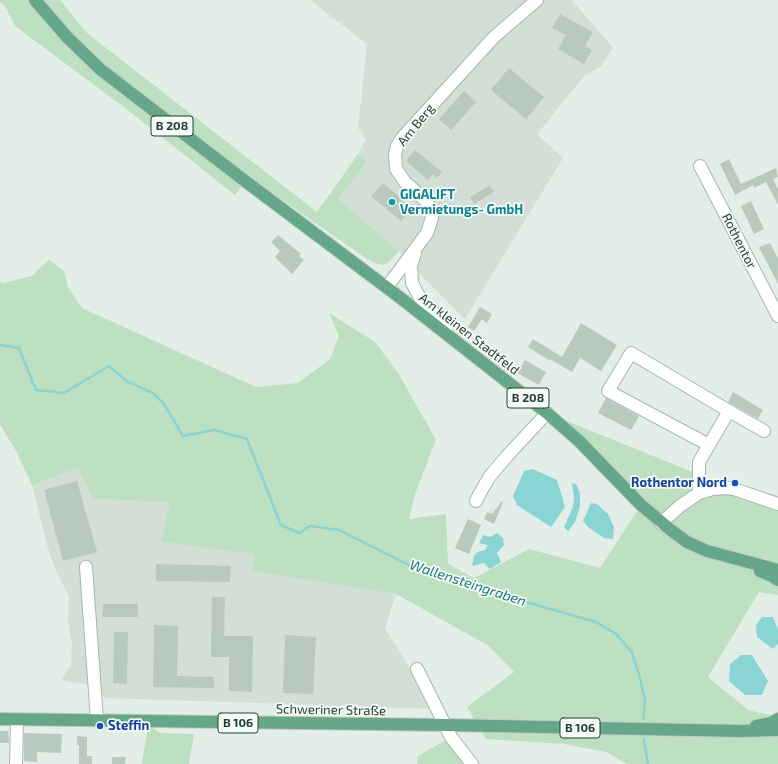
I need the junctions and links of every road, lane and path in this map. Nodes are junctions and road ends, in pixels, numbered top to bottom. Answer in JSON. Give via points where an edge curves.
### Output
{"nodes":[{"id":1,"x":35,"y":0,"type":"edge"},
{"id":2,"x":537,"y":0,"type":"edge"},
{"id":3,"x":700,"y":166,"type":"dead end"},
{"id":4,"x":418,"y":246,"type":"junction"},
{"id":5,"x":387,"y":287,"type":"junction"},
{"id":6,"x":778,"y":316,"type":"edge"},
{"id":7,"x":448,"y":334,"type":"junction"},
{"id":8,"x":729,"y":411,"type":"junction"},
{"id":9,"x":547,"y":413,"type":"junction"},
{"id":10,"x":764,"y":431,"type":"dead end"},
{"id":11,"x":709,"y":445,"type":"junction"},
{"id":12,"x":699,"y":493,"type":"junction"},
{"id":13,"x":476,"y":502,"type":"dead end"},
{"id":14,"x":778,"y":504,"type":"edge"},
{"id":15,"x":661,"y":523,"type":"junction"},
{"id":16,"x":726,"y":557,"type":"junction"},
{"id":17,"x":86,"y":567,"type":"dead end"},
{"id":18,"x":778,"y":570,"type":"edge"},
{"id":19,"x":778,"y":580,"type":"edge"},
{"id":20,"x":417,"y":669,"type":"dead end"},
{"id":21,"x":0,"y":719,"type":"edge"},
{"id":22,"x":778,"y":719,"type":"edge"},
{"id":23,"x":17,"y":720,"type":"junction"},
{"id":24,"x":97,"y":720,"type":"junction"},
{"id":25,"x":446,"y":725,"type":"junction"},
{"id":26,"x":778,"y":730,"type":"edge"},
{"id":27,"x":740,"y":731,"type":"junction"},
{"id":28,"x":16,"y":764,"type":"edge"},
{"id":29,"x":472,"y":764,"type":"edge"}],
"edges":[{"from":1,"to":5,"type":"main road","name":"Am kleinen Stadtfeld","number":"B 208","via":[[67,37],[100,69]]},
{"from":2,"to":4,"type":"street","name":"Am Berg","via":[[494,38],[397,146],[394,154],[396,169],[405,182],[426,201],[431,212],[429,229]]},
{"from":3,"to":6,"type":"street","name":"Rothentor"},
{"from":4,"to":5,"type":"street","name":"Am Berg"},
{"from":4,"to":7,"type":"street","via":[[411,266],[412,283],[421,300],[438,317]]},
{"from":5,"to":7,"type":"main road","name":"Am kleinen Stadtfeld","number":"B 208"},
{"from":7,"to":9,"type":"main road","name":"Am kleinen Stadtfeld","number":"B 208"},
{"from":8,"to":10,"type":"street"},
{"from":8,"to":11,"type":"street"},
{"from":8,"to":11,"type":"street","via":[[631,352],[608,391]]},
{"from":9,"to":13,"type":"street","via":[[490,476]]},
{"from":9,"to":15,"type":"main road","name":"Am kleinen Stadtfeld","number":"B 208","via":[[579,441]]},
{"from":11,"to":12,"type":"street","via":[[699,462]]},
{"from":12,"to":14,"type":"street","via":[[728,488]]},
{"from":12,"to":15,"type":"street"},
{"from":15,"to":16,"type":"main road","name":"Am kleinen Stadtfeld","number":"B 208","via":[[687,542]]},
{"from":16,"to":18,"type":"main road","number":"B 208"},
{"from":16,"to":19,"type":"main road","via":[[737,565],[765,572]]},
{"from":17,"to":24,"type":"street"},
{"from":20,"to":25,"type":"street"},
{"from":21,"to":23,"type":"main road","name":"Schweriner Straße","number":"B 106"},
{"from":22,"to":27,"type":"main road","number":"B 106"},
{"from":23,"to":24,"type":"main road","name":"Schweriner Straße","number":"B 106"},
{"from":23,"to":28,"type":"street"},
{"from":24,"to":25,"type":"main road","name":"Schweriner Straße","number":"B 106"},
{"from":25,"to":27,"type":"main road","name":"Schweriner Straße","number":"B 106"},
{"from":25,"to":29,"type":"street","via":[[451,737]]},
{"from":26,"to":27,"type":"main road","number":"B 106"}]}
